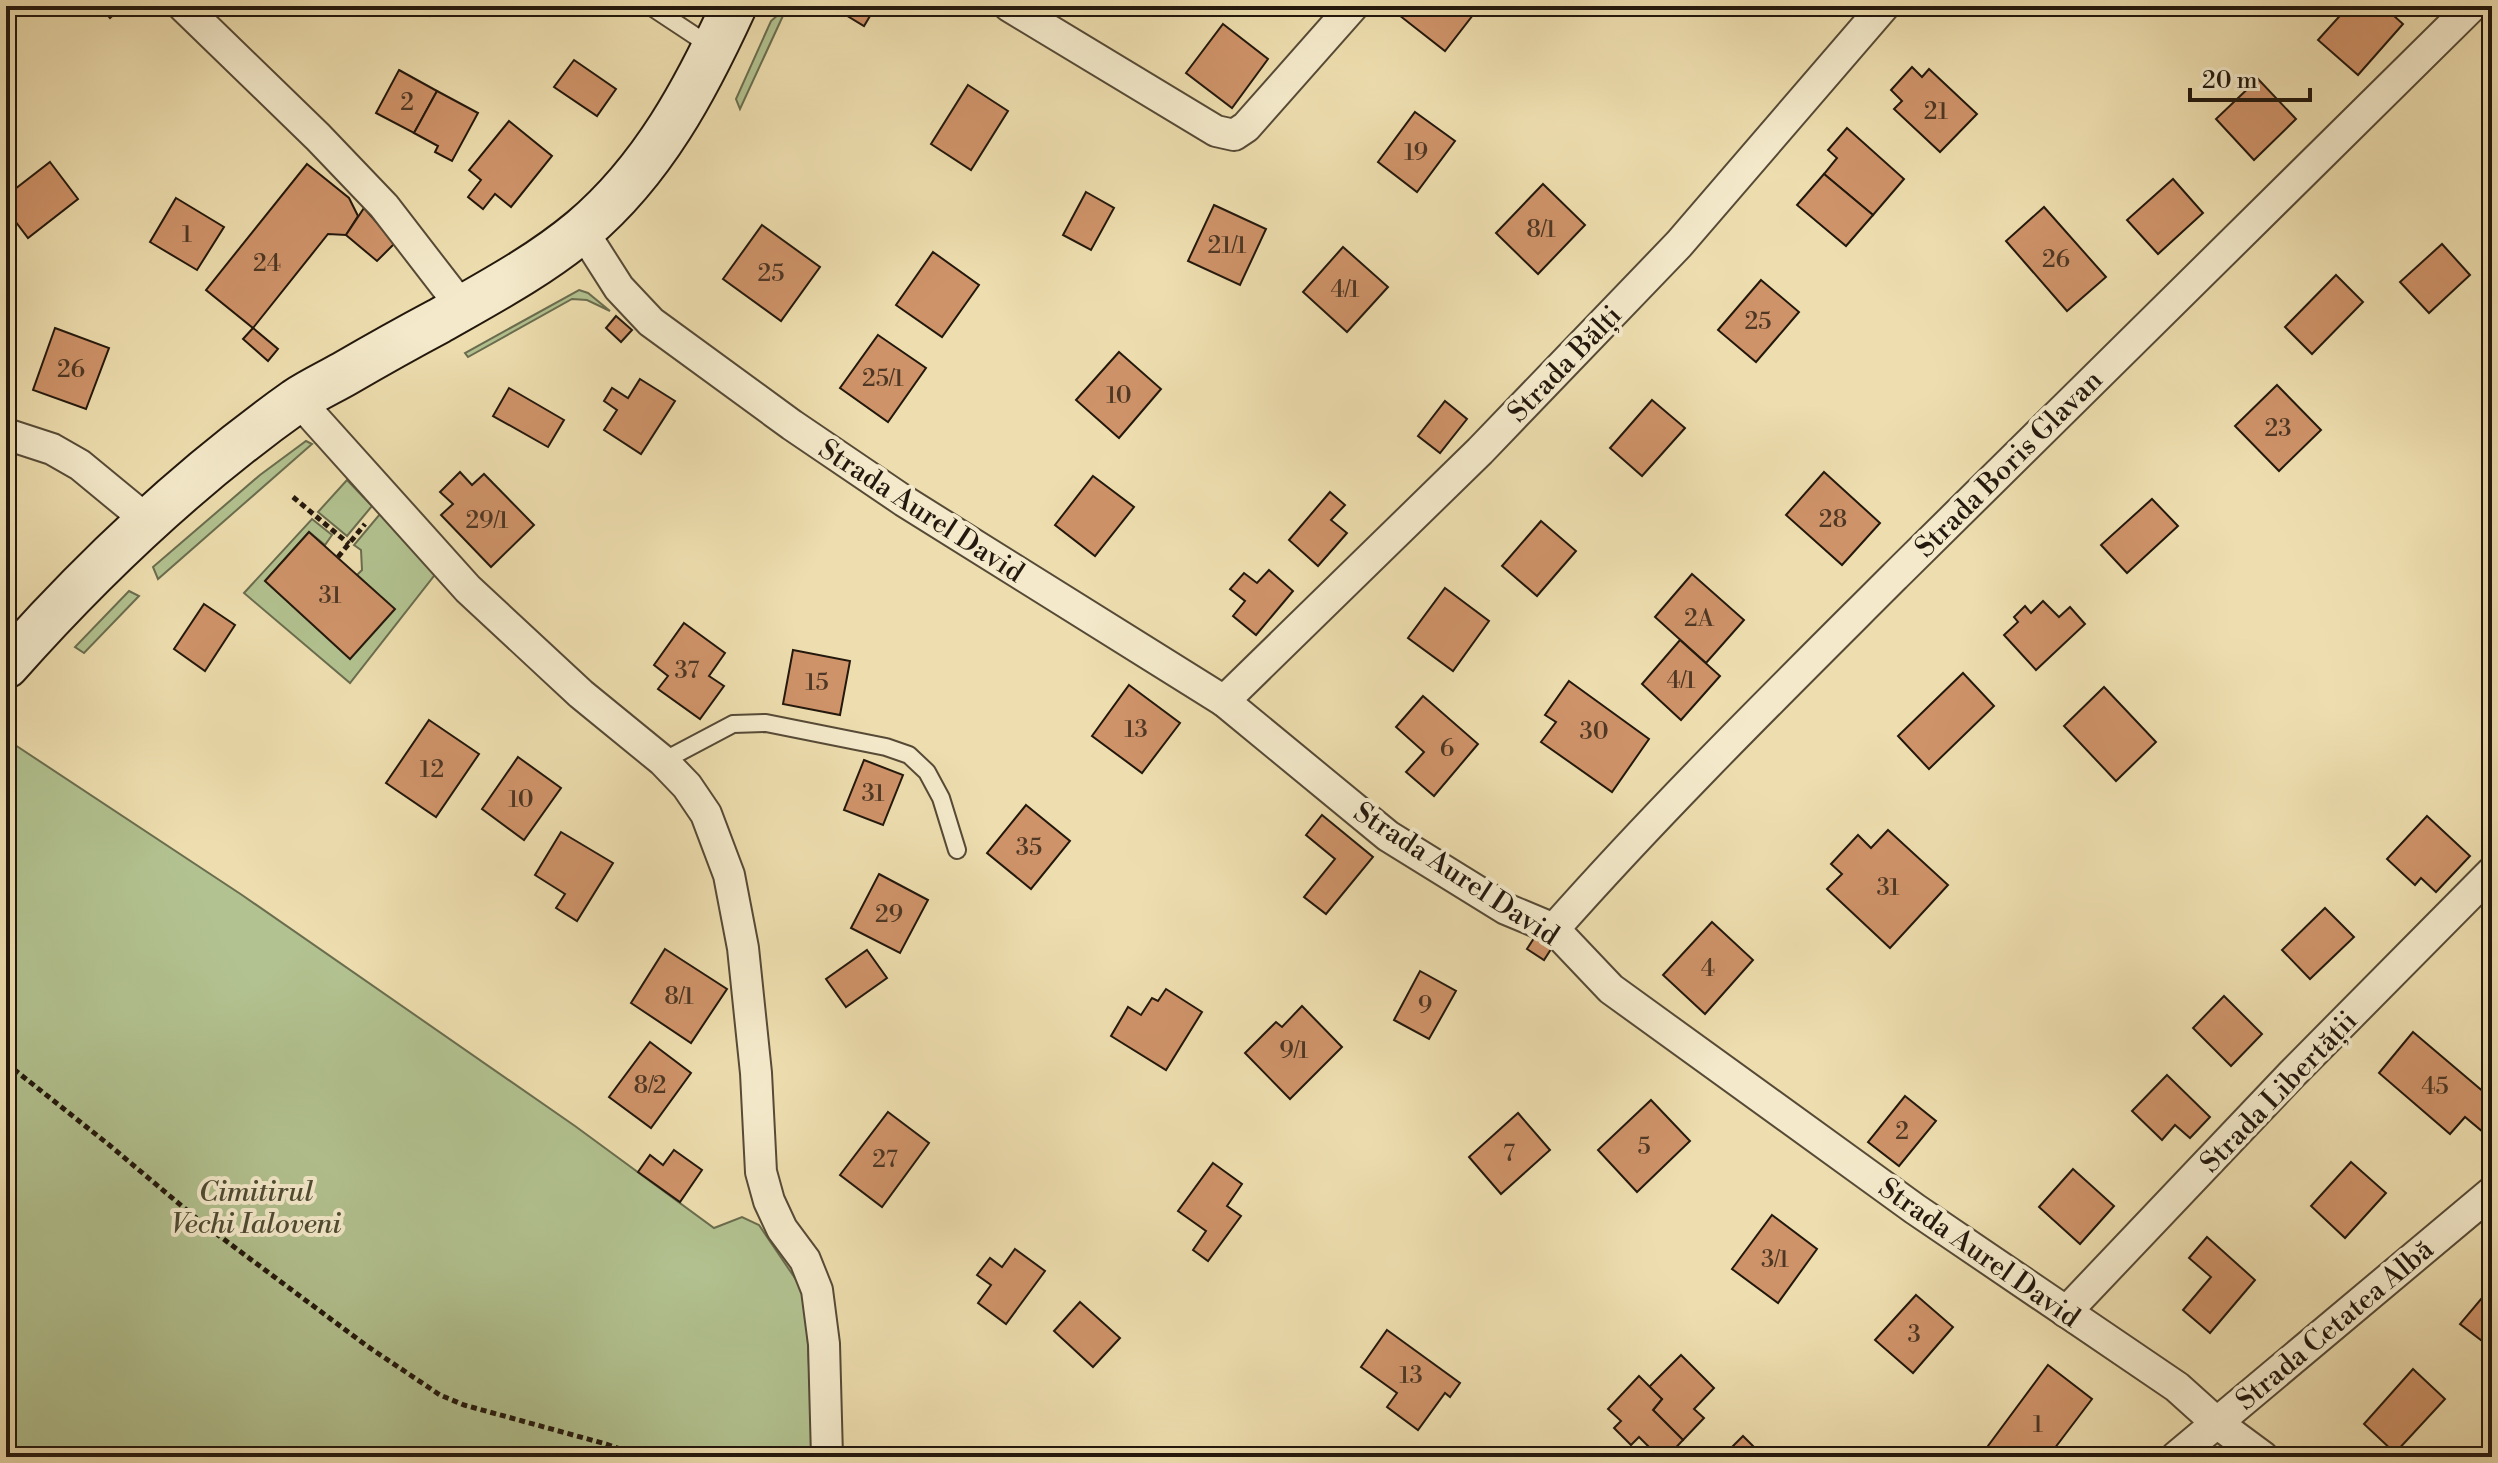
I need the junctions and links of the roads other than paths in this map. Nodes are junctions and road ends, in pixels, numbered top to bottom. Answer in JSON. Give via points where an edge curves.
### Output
{"nodes":[{"id":1,"x":183,"y":6,"type":"edge"},
{"id":2,"x":650,"y":6,"type":"edge"},
{"id":3,"x":734,"y":6,"type":"edge"},
{"id":4,"x":1009,"y":6,"type":"edge"},
{"id":5,"x":1353,"y":6,"type":"edge"},
{"id":6,"x":1884,"y":6,"type":"edge"},
{"id":7,"x":2472,"y":6,"type":"edge"},
{"id":8,"x":714,"y":48,"type":"junction"},
{"id":9,"x":582,"y":230,"type":"junction"},
{"id":10,"x":462,"y":307,"type":"junction"},
{"id":11,"x":298,"y":400,"type":"junction"},
{"id":12,"x":6,"y":434,"type":"edge"},
{"id":13,"x":148,"y":521,"type":"junction"},
{"id":14,"x":6,"y":666,"type":"edge"},
{"id":15,"x":1224,"y":701,"type":"junction"},
{"id":16,"x":663,"y":761,"type":"junction"},
{"id":17,"x":957,"y":850,"type":"dead end"},
{"id":18,"x":2492,"y":872,"type":"edge"},
{"id":19,"x":1554,"y":929,"type":"junction"},
{"id":20,"x":2492,"y":1192,"type":"edge"},
{"id":21,"x":2066,"y":1312,"type":"junction"},
{"id":22,"x":2217,"y":1423,"type":"junction"},
{"id":23,"x":827,"y":1457,"type":"edge"},
{"id":24,"x":2176,"y":1457,"type":"edge"},
{"id":25,"x":2263,"y":1457,"type":"edge"}],
"edges":[{"from":1,"to":10,"type":"street","via":[[384,206]]},
{"from":2,"to":8,"type":"lane"},
{"from":3,"to":8,"type":"main road"},
{"from":4,"to":5,"type":"street","via":[[1216,131],[1234,135]]},
{"from":6,"to":15,"type":"street","name":"Strada Bălți","via":[[1668,255],[1480,451]]},
{"from":7,"to":19,"type":"street","name":"Strada Boris Glavan","via":[[1827,644]]},
{"from":8,"to":9,"type":"main road","via":[[665,136],[631,181]]},
{"from":9,"to":10,"type":"main road"},
{"from":9,"to":15,"type":"street","name":"Strada Aurel David","via":[[619,288],[651,322],[904,501]]},
{"from":10,"to":11,"type":"main road"},
{"from":11,"to":13,"type":"main road"},
{"from":11,"to":16,"type":"street","via":[[468,589]]},
{"from":12,"to":13,"type":"street","via":[[80,465]]},
{"from":13,"to":14,"type":"main road"},
{"from":15,"to":19,"type":"street","name":"Strada Aurel David","via":[[1388,836],[1506,909]]},
{"from":16,"to":17,"type":"lane","via":[[733,724],[766,723],[886,747],[909,755],[927,772]]},
{"from":16,"to":23,"type":"street","via":[[706,814],[729,875],[746,979],[761,1172],[782,1229],[805,1260],[817,1290]]},
{"from":18,"to":21,"type":"street","name":"Strada Libertății"},
{"from":19,"to":21,"type":"street","name":"Strada Aurel David","via":[[1611,989]]},
{"from":20,"to":22,"type":"street","name":"Strada Cetatea Albă"},
{"from":21,"to":22,"type":"street","name":"Strada Aurel David","via":[[2177,1387]]},
{"from":22,"to":24,"type":"street","name":"Strada Cetatea Albă"},
{"from":22,"to":25,"type":"street","name":"Strada Aurel David"}]}
